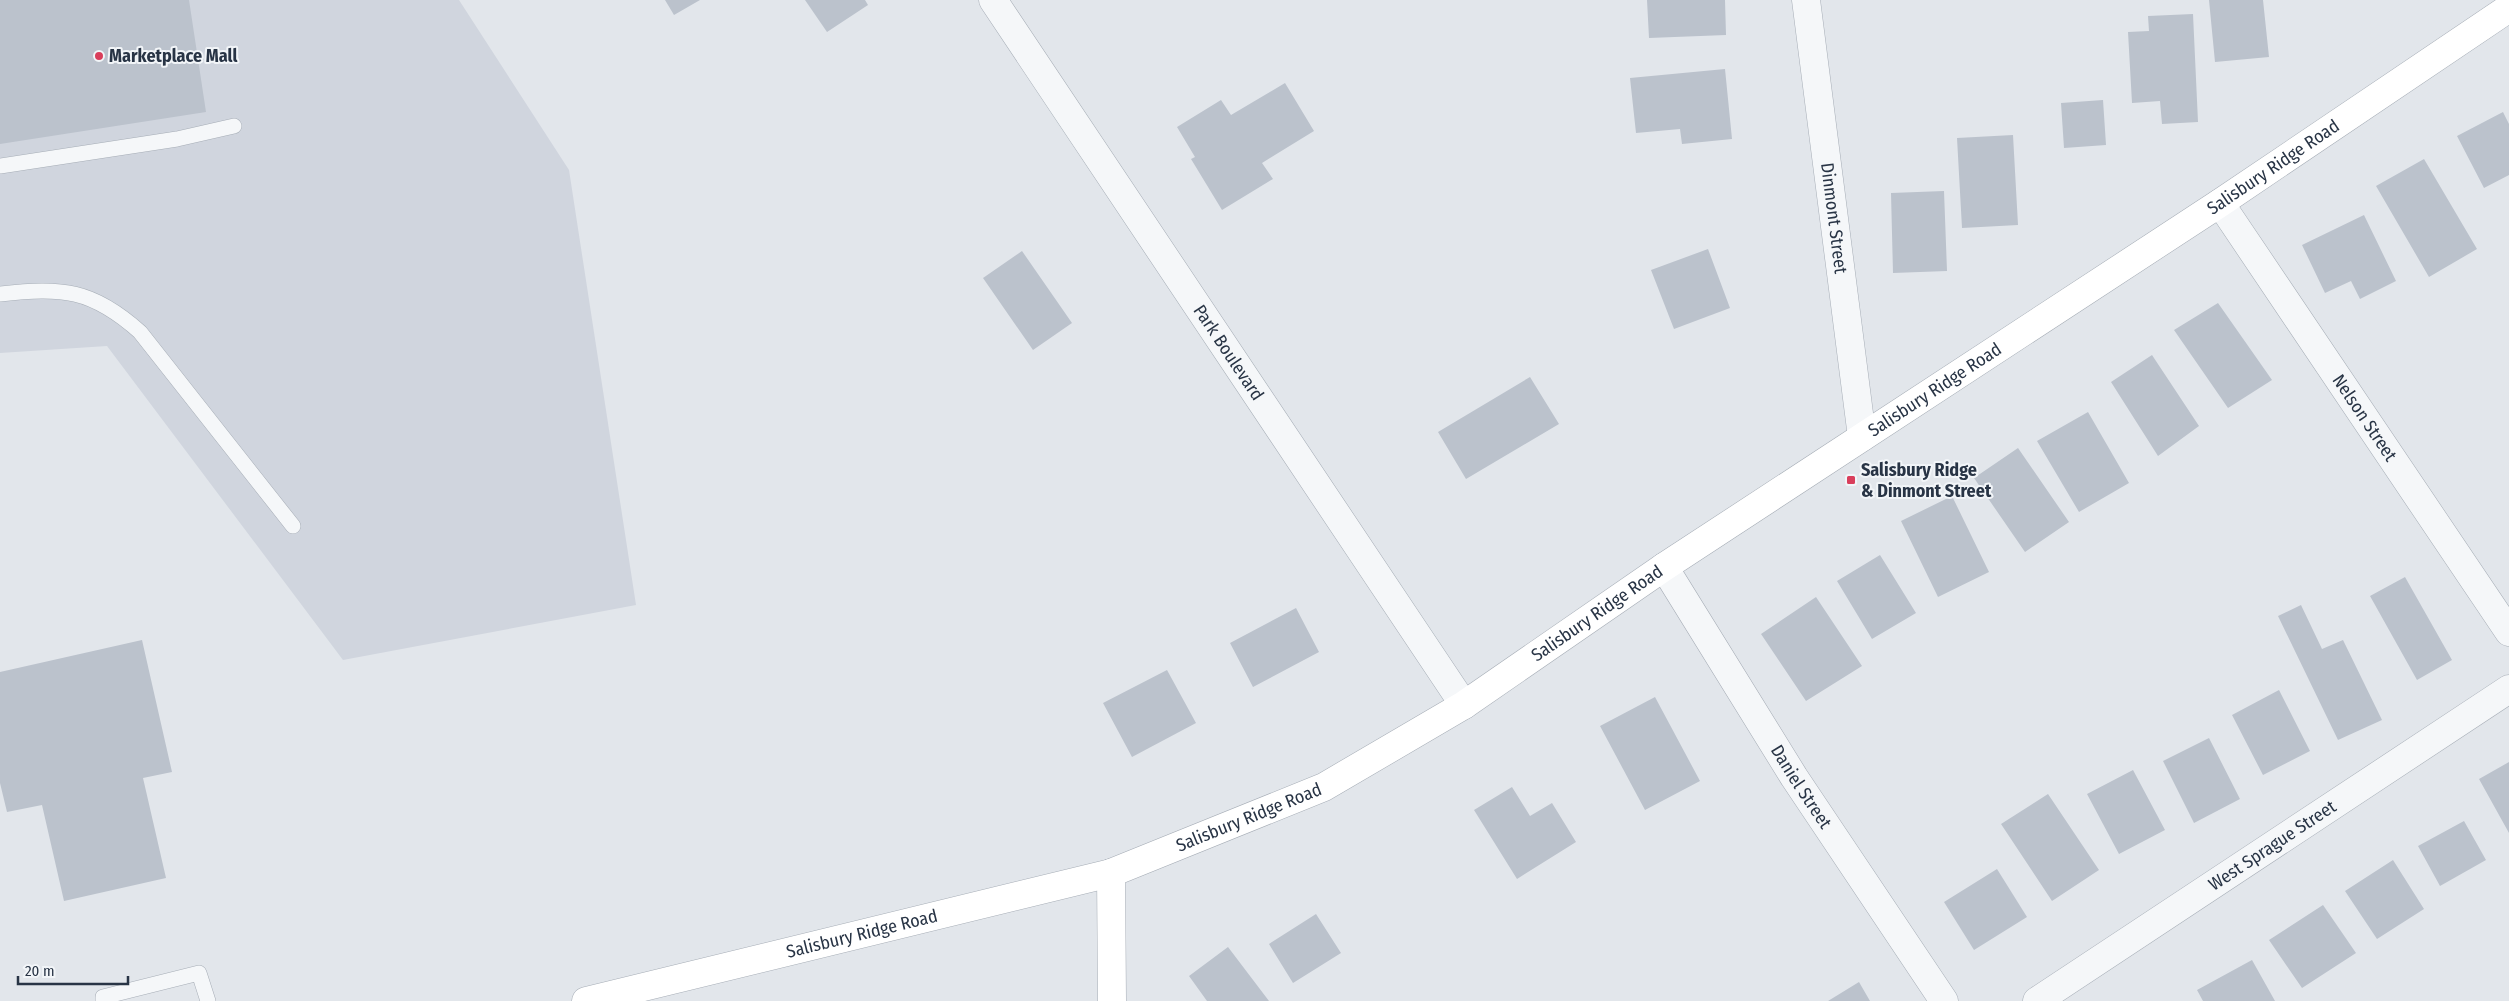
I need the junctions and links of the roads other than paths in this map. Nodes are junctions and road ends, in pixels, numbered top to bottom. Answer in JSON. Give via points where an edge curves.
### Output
{"nodes":[{"id":1,"x":994,"y":0,"type":"edge"},
{"id":2,"x":1806,"y":0,"type":"edge"},
{"id":3,"x":2509,"y":8,"type":"edge"},
{"id":4,"x":234,"y":126,"type":"dead end"},
{"id":5,"x":0,"y":166,"type":"edge"},
{"id":6,"x":2220,"y":203,"type":"junction"},
{"id":7,"x":0,"y":294,"type":"edge"},
{"id":8,"x":1862,"y":436,"type":"junction"},
{"id":9,"x":293,"y":526,"type":"dead end"},
{"id":10,"x":1664,"y":567,"type":"junction"},
{"id":11,"x":2509,"y":632,"type":"edge"},
{"id":12,"x":2509,"y":689,"type":"edge"},
{"id":13,"x":1464,"y":705,"type":"junction"},
{"id":14,"x":1111,"y":873,"type":"junction"},
{"id":15,"x":103,"y":1001,"type":"edge"},
{"id":16,"x":208,"y":1001,"type":"edge"},
{"id":17,"x":586,"y":1001,"type":"edge"},
{"id":18,"x":1112,"y":1001,"type":"edge"},
{"id":19,"x":1944,"y":1001,"type":"edge"},
{"id":20,"x":2037,"y":1001,"type":"edge"}],
"edges":[{"from":1,"to":13,"type":"street","name":"Park Boulevard"},
{"from":2,"to":8,"type":"street","name":"Dinmont Street"},
{"from":3,"to":6,"type":"street","name":"Salisbury Ridge Road"},
{"from":4,"to":5,"type":"lane","via":[[177,139]]},
{"from":6,"to":8,"type":"street","name":"Salisbury Ridge Road"},
{"from":6,"to":11,"type":"street","name":"Nelson Street"},
{"from":7,"to":9,"type":"lane","via":[[76,293],[123,317],[140,332]]},
{"from":8,"to":10,"type":"street","name":"Salisbury Ridge Road"},
{"from":10,"to":13,"type":"street","name":"Salisbury Ridge Road"},
{"from":10,"to":19,"type":"street","name":"Daniel Street","via":[[1794,777]]},
{"from":12,"to":20,"type":"street","name":"West Sprague Street"},
{"from":13,"to":14,"type":"street","name":"Salisbury Ridge Road","via":[[1324,787]]},
{"from":14,"to":17,"type":"street","name":"Salisbury Ridge Road"},
{"from":14,"to":18,"type":"street"},
{"from":15,"to":16,"type":"lane","via":[[103,998],[199,973]]}]}
